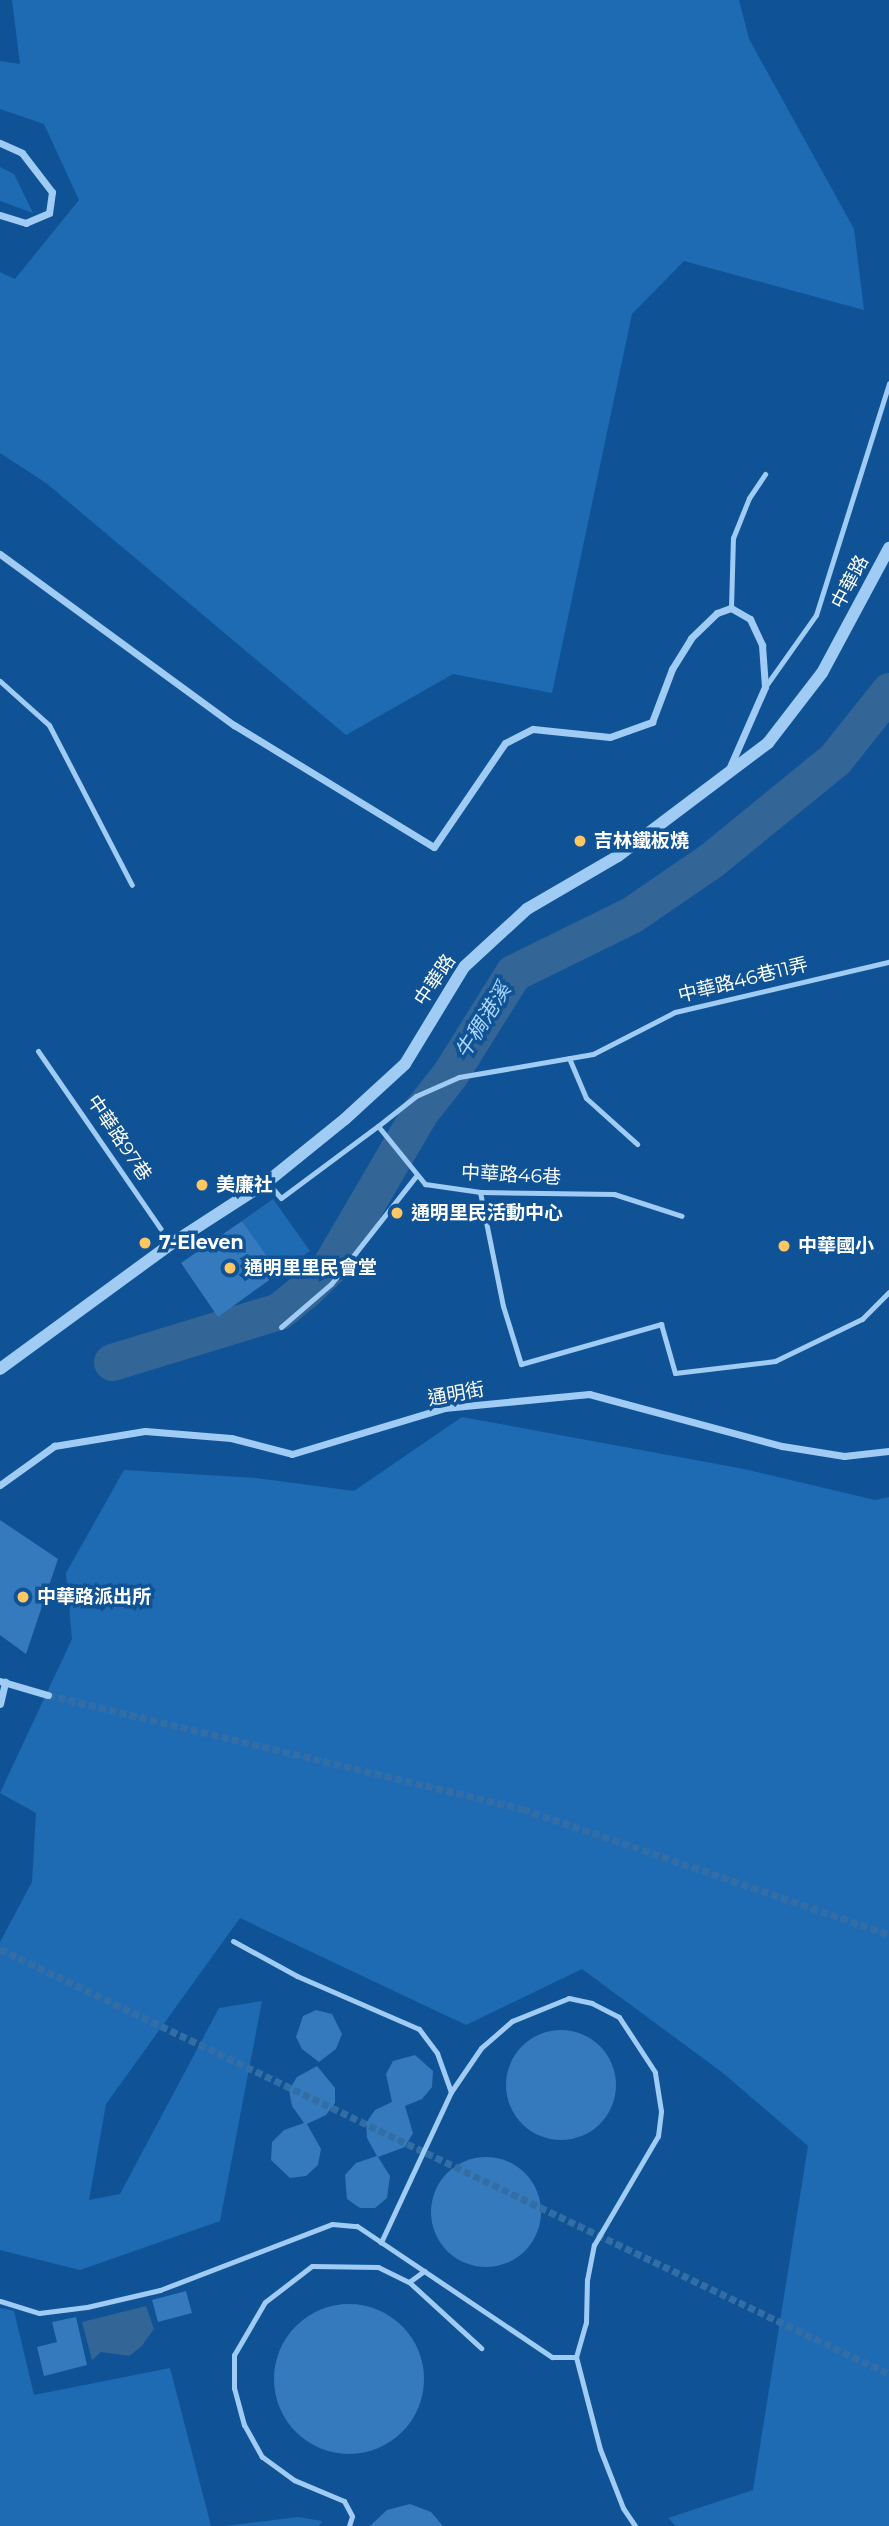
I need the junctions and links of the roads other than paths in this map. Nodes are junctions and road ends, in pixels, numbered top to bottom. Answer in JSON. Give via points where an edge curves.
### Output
{"nodes":[{"id":1,"x":0,"y":143,"type":"edge"},
{"id":2,"x":0,"y":215,"type":"edge"},
{"id":3,"x":889,"y":383,"type":"edge"},
{"id":4,"x":765,"y":474,"type":"dead end"},
{"id":5,"x":889,"y":548,"type":"edge"},
{"id":6,"x":0,"y":554,"type":"edge"},
{"id":7,"x":731,"y":608,"type":"junction"},
{"id":8,"x":0,"y":681,"type":"edge"},
{"id":9,"x":765,"y":687,"type":"junction"},
{"id":10,"x":724,"y":779,"type":"junction"},
{"id":11,"x":131,"y":885,"type":"dead end"},
{"id":12,"x":889,"y":962,"type":"edge"},
{"id":13,"x":38,"y":1051,"type":"dead end"},
{"id":14,"x":569,"y":1058,"type":"junction"},
{"id":15,"x":378,"y":1126,"type":"junction"},
{"id":16,"x":637,"y":1144,"type":"dead end"},
{"id":17,"x":416,"y":1175,"type":"junction"},
{"id":18,"x":267,"y":1182,"type":"junction"},
{"id":19,"x":480,"y":1192,"type":"junction"},
{"id":20,"x":682,"y":1216,"type":"dead end"},
{"id":21,"x":171,"y":1244,"type":"junction"},
{"id":22,"x":889,"y":1292,"type":"edge"},
{"id":23,"x":281,"y":1327,"type":"dead end"},
{"id":24,"x":0,"y":1369,"type":"edge"},
{"id":25,"x":889,"y":1451,"type":"edge"},
{"id":26,"x":0,"y":1485,"type":"edge"},
{"id":27,"x":0,"y":1673,"type":"edge"},
{"id":28,"x":2,"y":1682,"type":"edge"},
{"id":29,"x":48,"y":1695,"type":"tunnel mouth"},
{"id":30,"x":0,"y":1704,"type":"edge"},
{"id":31,"x":233,"y":1941,"type":"dead end"},
{"id":32,"x":451,"y":2092,"type":"junction"},
{"id":33,"x":381,"y":2242,"type":"junction"},
{"id":34,"x":424,"y":2271,"type":"junction"},
{"id":35,"x":409,"y":2283,"type":"junction"},
{"id":36,"x":0,"y":2301,"type":"edge"},
{"id":37,"x":481,"y":2348,"type":"dead end"},
{"id":38,"x":576,"y":2357,"type":"junction"},
{"id":39,"x":349,"y":2526,"type":"edge"},
{"id":40,"x":635,"y":2526,"type":"edge"}],
"edges":[{"from":1,"to":2,"type":"street","via":[[22,153],[52,192],[49,213],[26,223]]},
{"from":3,"to":9,"type":"lane","via":[[816,615]]},
{"from":4,"to":7,"type":"lane","via":[[749,498],[733,538]]},
{"from":5,"to":10,"type":"street","name":"中華路","via":[[822,673],[768,743]]},
{"from":6,"to":7,"type":"street","via":[[234,725],[433,847],[505,743],[533,729],[610,737],[652,722],[672,669],[691,638],[717,612]]},
{"from":7,"to":9,"type":"street","via":[[750,619],[762,645]]},
{"from":8,"to":11,"type":"lane","via":[[49,726]]},
{"from":9,"to":10,"type":"street"},
{"from":10,"to":18,"type":"street","name":"中華路","via":[[618,856],[527,909],[464,967],[405,1064]]},
{"from":12,"to":14,"type":"lane","name":"中華路46巷11弄","via":[[675,1012],[593,1054]]},
{"from":13,"to":21,"type":"lane","name":"中華路97巷"},
{"from":14,"to":15,"type":"lane","name":"中華路46巷11弄","via":[[459,1077],[416,1096]]},
{"from":14,"to":16,"type":"lane","via":[[586,1098]]},
{"from":15,"to":17,"type":"lane","name":"中華路46巷"},
{"from":15,"to":18,"type":"lane","via":[[281,1198]]},
{"from":17,"to":19,"type":"lane","name":"中華路46巷","via":[[425,1184]]},
{"from":17,"to":23,"type":"lane","via":[[331,1284]]},
{"from":18,"to":21,"type":"street","name":"中華路"},
{"from":19,"to":20,"type":"lane","name":"中華路46巷","via":[[614,1194]]},
{"from":19,"to":22,"type":"lane","via":[[503,1306],[521,1364],[661,1324],[674,1373],[775,1361],[862,1319]]},
{"from":21,"to":24,"type":"street","name":"中華路"},
{"from":25,"to":26,"type":"street","name":"通明街","via":[[844,1456],[782,1446],[589,1394],[444,1408],[292,1454],[231,1438],[145,1431],[119,1435],[54,1446]]},
{"from":27,"to":28,"type":"street"},
{"from":28,"to":29,"type":"street"},
{"from":28,"to":30,"type":"street"},
{"from":31,"to":32,"type":"lane","via":[[297,1976],[419,2029],[437,2053]]},
{"from":32,"to":33,"type":"lane"},
{"from":32,"to":38,"type":"lane","via":[[481,2048],[512,2021],[569,1998],[619,2017],[655,2071],[662,2110],[659,2136],[594,2245],[586,2323]]},
{"from":33,"to":34,"type":"lane"},
{"from":33,"to":36,"type":"lane","via":[[357,2226],[332,2224],[160,2290],[87,2307],[39,2313]]},
{"from":34,"to":35,"type":"lane"},
{"from":34,"to":38,"type":"lane","via":[[552,2357]]},
{"from":35,"to":37,"type":"lane"},
{"from":35,"to":39,"type":"lane","via":[[378,2267],[312,2266],[265,2302],[234,2355],[234,2388],[244,2425],[262,2457],[294,2480],[344,2501],[352,2516]]},
{"from":38,"to":40,"type":"lane","via":[[600,2449]]}]}
